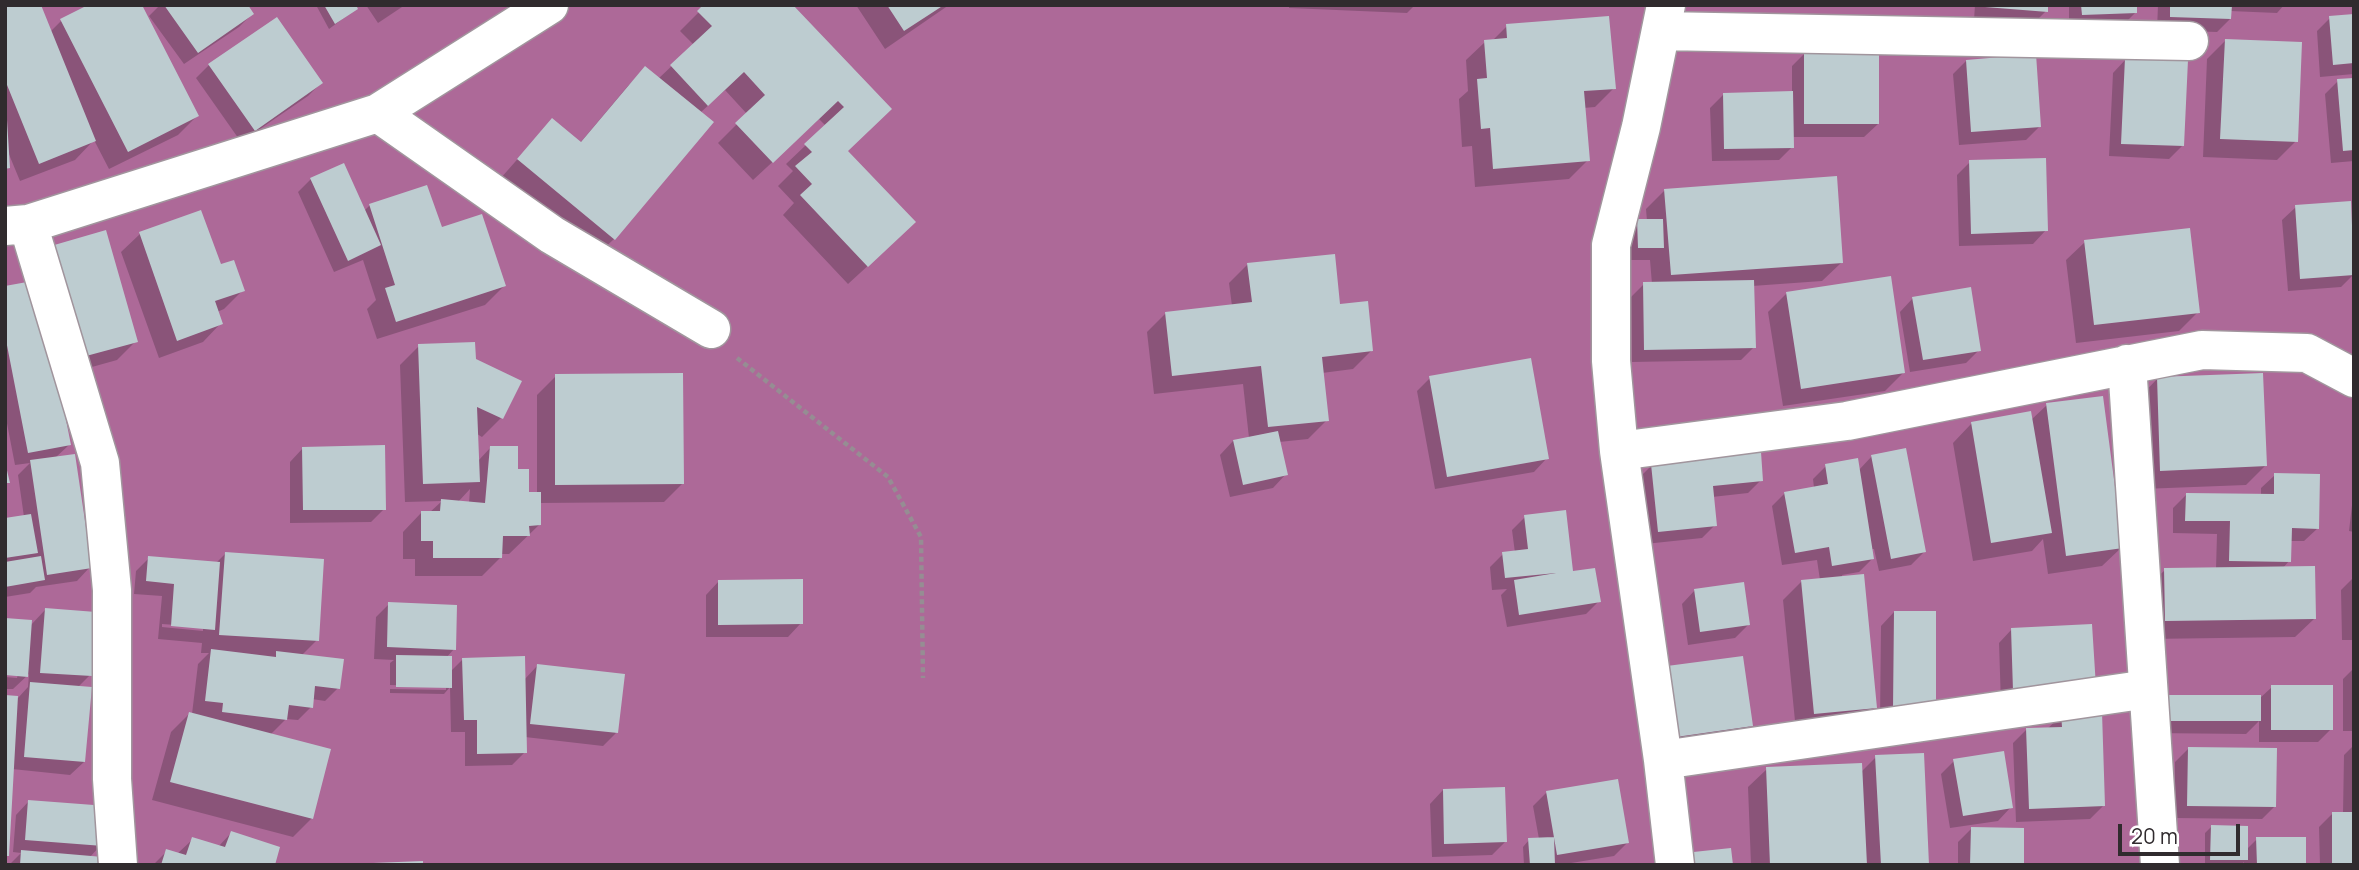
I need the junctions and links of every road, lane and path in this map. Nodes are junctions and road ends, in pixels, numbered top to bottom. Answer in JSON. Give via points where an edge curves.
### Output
{"nodes":[{"id":1,"x":548,"y":5,"type":"edge"},
{"id":2,"x":1664,"y":18,"type":"edge"},
{"id":3,"x":2189,"y":41,"type":"dead end"},
{"id":4,"x":378,"y":113,"type":"junction"},
{"id":5,"x":17,"y":225,"type":"edge"},
{"id":6,"x":711,"y":329,"type":"joint"},
{"id":7,"x":2127,"y":364,"type":"junction"},
{"id":8,"x":2354,"y":378,"type":"edge"},
{"id":9,"x":1619,"y":451,"type":"junction"},
{"id":10,"x":923,"y":678,"type":"dead end"},
{"id":11,"x":2148,"y":689,"type":"junction"},
{"id":12,"x":1663,"y":760,"type":"junction"},
{"id":13,"x":118,"y":865,"type":"edge"},
{"id":14,"x":1675,"y":865,"type":"edge"},
{"id":15,"x":2160,"y":865,"type":"edge"}],
"edges":[{"from":1,"to":4,"type":"street"},
{"from":2,"to":3,"type":"street"},
{"from":2,"to":9,"type":"street","via":[[1612,245],[1611,361]]},
{"from":4,"to":5,"type":"street"},
{"from":4,"to":6,"type":"street","via":[[552,235]]},
{"from":5,"to":13,"type":"street","via":[[100,463],[112,590],[112,779]]},
{"from":6,"to":10,"type":"path","via":[[733,355],[888,477],[921,537]]},
{"from":7,"to":8,"type":"street","via":[[2202,350],[2307,353]]},
{"from":7,"to":9,"type":"street","via":[[1847,421]]},
{"from":7,"to":11,"type":"street"},
{"from":9,"to":12,"type":"street"},
{"from":11,"to":12,"type":"street"},
{"from":11,"to":15,"type":"street"},
{"from":12,"to":14,"type":"street"}]}
